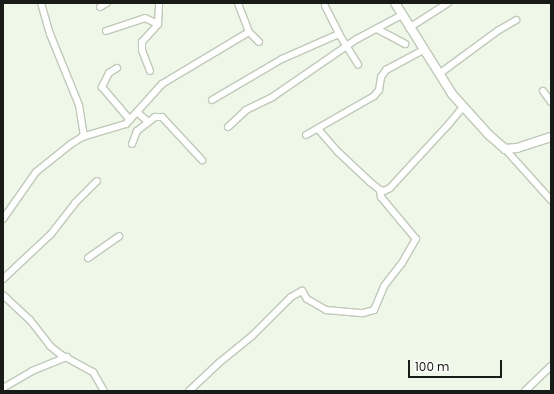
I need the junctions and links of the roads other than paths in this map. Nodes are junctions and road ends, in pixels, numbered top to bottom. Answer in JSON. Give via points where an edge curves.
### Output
{"nodes":[{"id":1,"x":41,"y":3,"type":"edge"},
{"id":2,"x":107,"y":3,"type":"edge"},
{"id":3,"x":159,"y":3,"type":"edge"},
{"id":4,"x":238,"y":3,"type":"edge"},
{"id":5,"x":395,"y":3,"type":"edge"},
{"id":6,"x":448,"y":3,"type":"edge"},
{"id":7,"x":100,"y":6,"type":"dead end"},
{"id":8,"x":325,"y":6,"type":"dead end"},
{"id":9,"x":402,"y":15,"type":"junction"},
{"id":10,"x":516,"y":20,"type":"dead end"},
{"id":11,"x":158,"y":24,"type":"junction"},
{"id":12,"x":409,"y":28,"type":"junction"},
{"id":13,"x":376,"y":29,"type":"junction"},
{"id":14,"x":106,"y":31,"type":"dead end"},
{"id":15,"x":249,"y":32,"type":"junction"},
{"id":16,"x":338,"y":34,"type":"junction"},
{"id":17,"x":259,"y":42,"type":"dead end"},
{"id":18,"x":405,"y":44,"type":"dead end"},
{"id":19,"x":346,"y":46,"type":"junction"},
{"id":20,"x":423,"y":50,"type":"junction"},
{"id":21,"x":358,"y":64,"type":"dead end"},
{"id":22,"x":117,"y":68,"type":"dead end"},
{"id":23,"x":150,"y":71,"type":"dead end"},
{"id":24,"x":439,"y":74,"type":"junction"},
{"id":25,"x":543,"y":91,"type":"dead end"},
{"id":26,"x":212,"y":100,"type":"dead end"},
{"id":27,"x":551,"y":102,"type":"edge"},
{"id":28,"x":463,"y":107,"type":"junction"},
{"id":29,"x":137,"y":112,"type":"junction"},
{"id":30,"x":130,"y":120,"type":"junction"},
{"id":31,"x":148,"y":122,"type":"junction"},
{"id":32,"x":228,"y":127,"type":"dead end"},
{"id":33,"x":318,"y":128,"type":"junction"},
{"id":34,"x":306,"y":135,"type":"dead end"},
{"id":35,"x":84,"y":136,"type":"junction"},
{"id":36,"x":551,"y":137,"type":"edge"},
{"id":37,"x":132,"y":144,"type":"dead end"},
{"id":38,"x":505,"y":149,"type":"junction"},
{"id":39,"x":202,"y":160,"type":"dead end"},
{"id":40,"x":97,"y":181,"type":"dead end"},
{"id":41,"x":380,"y":190,"type":"junction"},
{"id":42,"x":551,"y":200,"type":"edge"},
{"id":43,"x":3,"y":218,"type":"edge"},
{"id":44,"x":118,"y":236,"type":"dead end"},
{"id":45,"x":88,"y":258,"type":"dead end"},
{"id":46,"x":3,"y":279,"type":"edge"},
{"id":47,"x":3,"y":295,"type":"edge"},
{"id":48,"x":67,"y":356,"type":"junction"},
{"id":49,"x":551,"y":366,"type":"edge"},
{"id":50,"x":3,"y":388,"type":"edge"},
{"id":51,"x":104,"y":391,"type":"edge"},
{"id":52,"x":189,"y":391,"type":"edge"},
{"id":53,"x":525,"y":391,"type":"edge"}],
"edges":[{"from":1,"to":35,"type":"street","via":[[50,34],[79,104]]},
{"from":2,"to":7,"type":"street"},
{"from":3,"to":11,"type":"street"},
{"from":4,"to":15,"type":"street"},
{"from":5,"to":9,"type":"street"},
{"from":6,"to":12,"type":"street"},
{"from":8,"to":16,"type":"street"},
{"from":9,"to":12,"type":"street"},
{"from":9,"to":13,"type":"street"},
{"from":10,"to":24,"type":"street"},
{"from":11,"to":14,"type":"street","via":[[145,18]]},
{"from":11,"to":23,"type":"street","via":[[142,42],[142,50]]},
{"from":12,"to":20,"type":"street"},
{"from":13,"to":18,"type":"street"},
{"from":13,"to":19,"type":"street"},
{"from":15,"to":17,"type":"street"},
{"from":15,"to":29,"type":"street","via":[[162,84]]},
{"from":16,"to":19,"type":"street"},
{"from":16,"to":26,"type":"street","via":[[282,60]]},
{"from":19,"to":21,"type":"street"},
{"from":19,"to":32,"type":"street","via":[[271,98],[246,110]]},
{"from":20,"to":24,"type":"street"},
{"from":20,"to":33,"type":"street","via":[[386,70],[381,77],[379,90],[374,96]]},
{"from":22,"to":30,"type":"street","via":[[109,72],[102,87]]},
{"from":24,"to":28,"type":"street"},
{"from":25,"to":27,"type":"street"},
{"from":28,"to":38,"type":"street"},
{"from":28,"to":41,"type":"street","via":[[390,188]]},
{"from":29,"to":30,"type":"street"},
{"from":29,"to":31,"type":"street"},
{"from":30,"to":35,"type":"street","via":[[119,127]]},
{"from":31,"to":37,"type":"street","via":[[137,131]]},
{"from":31,"to":39,"type":"street","via":[[155,117],[162,117]]},
{"from":33,"to":34,"type":"street"},
{"from":33,"to":41,"type":"street","via":[[337,151]]},
{"from":35,"to":43,"type":"street","via":[[36,172]]},
{"from":36,"to":38,"type":"street","via":[[517,148]]},
{"from":38,"to":42,"type":"street"},
{"from":40,"to":46,"type":"street","via":[[74,203],[51,234]]},
{"from":41,"to":52,"type":"street","via":[[381,197],[416,239],[384,286],[374,310],[362,313],[326,310],[308,299],[302,291],[291,297],[252,336]]},
{"from":44,"to":45,"type":"street"},
{"from":47,"to":48,"type":"street","via":[[30,320],[46,342],[60,354]]},
{"from":48,"to":50,"type":"street","via":[[32,371]]},
{"from":48,"to":51,"type":"street","via":[[93,372]]},
{"from":49,"to":53,"type":"street"}]}
